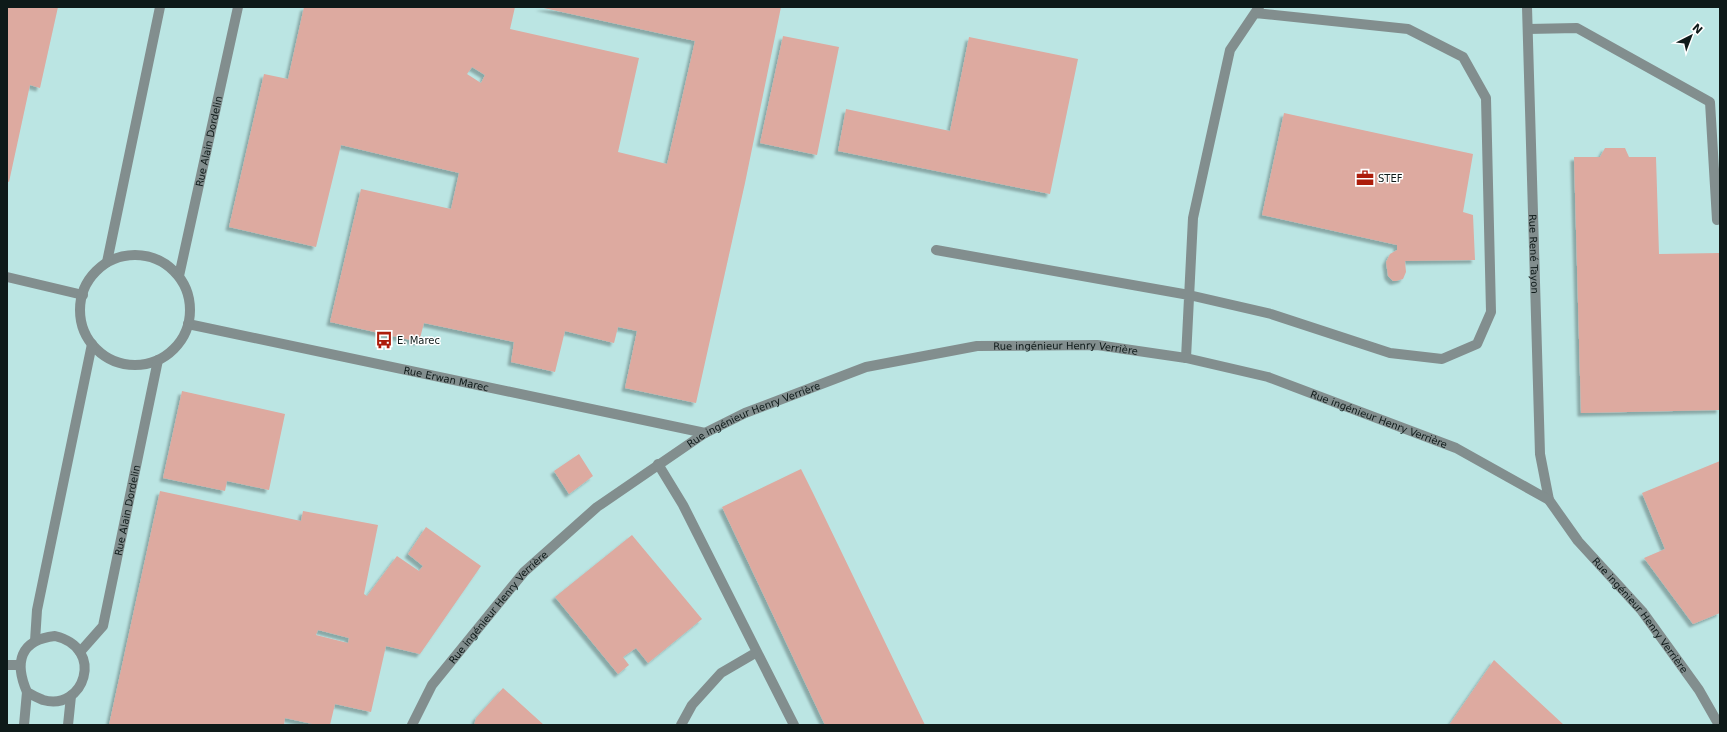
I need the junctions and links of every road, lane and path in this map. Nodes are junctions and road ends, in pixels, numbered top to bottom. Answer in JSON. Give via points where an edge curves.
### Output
{"nodes":[{"id":1,"x":160,"y":7,"type":"edge"},
{"id":2,"x":238,"y":7,"type":"edge"},
{"id":3,"x":1527,"y":7,"type":"edge"},
{"id":4,"x":1257,"y":10,"type":"edge"},
{"id":5,"x":1528,"y":29,"type":"junction"},
{"id":6,"x":1715,"y":100,"type":"edge"},
{"id":7,"x":1717,"y":220,"type":"dead end"},
{"id":8,"x":936,"y":250,"type":"dead end"},
{"id":9,"x":107,"y":262,"type":"junction"},
{"id":10,"x":179,"y":276,"type":"junction"},
{"id":11,"x":7,"y":278,"type":"edge"},
{"id":12,"x":1189,"y":294,"type":"junction"},
{"id":13,"x":83,"y":295,"type":"junction"},
{"id":14,"x":188,"y":324,"type":"junction"},
{"id":15,"x":92,"y":344,"type":"junction"},
{"id":16,"x":1186,"y":358,"type":"junction"},
{"id":17,"x":158,"y":360,"type":"junction"},
{"id":18,"x":705,"y":432,"type":"junction"},
{"id":19,"x":658,"y":464,"type":"junction"},
{"id":20,"x":1549,"y":500,"type":"junction"},
{"id":21,"x":35,"y":641,"type":"junction"},
{"id":22,"x":80,"y":652,"type":"junction"},
{"id":23,"x":757,"y":652,"type":"junction"},
{"id":24,"x":7,"y":665,"type":"edge"},
{"id":25,"x":20,"y":665,"type":"junction"},
{"id":26,"x":27,"y":692,"type":"junction"},
{"id":27,"x":71,"y":696,"type":"junction"},
{"id":28,"x":24,"y":725,"type":"edge"},
{"id":29,"x":68,"y":725,"type":"edge"},
{"id":30,"x":412,"y":725,"type":"edge"},
{"id":31,"x":681,"y":725,"type":"edge"},
{"id":32,"x":794,"y":725,"type":"edge"},
{"id":33,"x":1718,"y":725,"type":"edge"}],
"edges":[{"from":1,"to":9,"type":"street"},
{"from":2,"to":10,"type":"street","name":"Rue Alain Dordelin"},
{"from":3,"to":5,"type":"street","name":"Rue René Tayon"},
{"from":4,"to":12,"type":"street","via":[[1230,50],[1193,218]]},
{"from":4,"to":12,"type":"street","via":[[1408,29],[1463,57],[1486,98],[1491,312],[1477,344],[1442,359],[1390,353],[1271,314]]},
{"from":5,"to":6,"type":"street","via":[[1577,28]]},
{"from":5,"to":20,"type":"street","name":"Rue René Tayon","via":[[1540,446]]},
{"from":6,"to":7,"type":"street"},
{"from":8,"to":12,"type":"street"},
{"from":9,"to":10,"type":"street","via":[[138,255],[153,258],[167,265]]},
{"from":9,"to":13,"type":"street","via":[[96,271]]},
{"from":10,"to":14,"type":"street","via":[[187,291],[190,308]]},
{"from":11,"to":13,"type":"street"},
{"from":12,"to":16,"type":"street"},
{"from":13,"to":15,"type":"street","via":[[80,312],[84,329]]},
{"from":14,"to":17,"type":"street","via":[[182,339],[172,352]]},
{"from":14,"to":18,"type":"street","name":"Rue Erwan Marec"},
{"from":15,"to":17,"type":"street","via":[[106,356],[122,363],[140,365]]},
{"from":15,"to":21,"type":"street","via":[[37,610]]},
{"from":16,"to":18,"type":"street","name":"Rue ingénieur Henry Verrière","via":[[1097,345],[978,346],[866,367]]},
{"from":16,"to":20,"type":"street","name":"Rue ingénieur Henry Verrière","via":[[1268,377],[1456,448]]},
{"from":17,"to":22,"type":"street","name":"Rue Alain Dordelin","via":[[102,626]]},
{"from":18,"to":19,"type":"street","name":"Rue ingénieur Henry Verrière"},
{"from":19,"to":23,"type":"street","via":[[682,505]]},
{"from":19,"to":30,"type":"street","name":"Rue ingénieur Henry Verrière","via":[[597,507],[524,572],[432,684]]},
{"from":20,"to":33,"type":"street","name":"Rue ingénieur Henry Verrière","via":[[1578,541],[1642,611],[1699,690]]},
{"from":21,"to":22,"type":"street","via":[[45,637],[60,638],[73,644]]},
{"from":21,"to":25,"type":"street","via":[[25,652]]},
{"from":22,"to":27,"type":"street","via":[[85,670],[83,680]]},
{"from":23,"to":31,"type":"street","via":[[721,673],[692,705]]},
{"from":23,"to":32,"type":"street"},
{"from":24,"to":25,"type":"street"},
{"from":25,"to":26,"type":"street","via":[[20,674]]},
{"from":26,"to":27,"type":"street","via":[[53,701]]},
{"from":26,"to":28,"type":"street"},
{"from":27,"to":29,"type":"street"}]}
